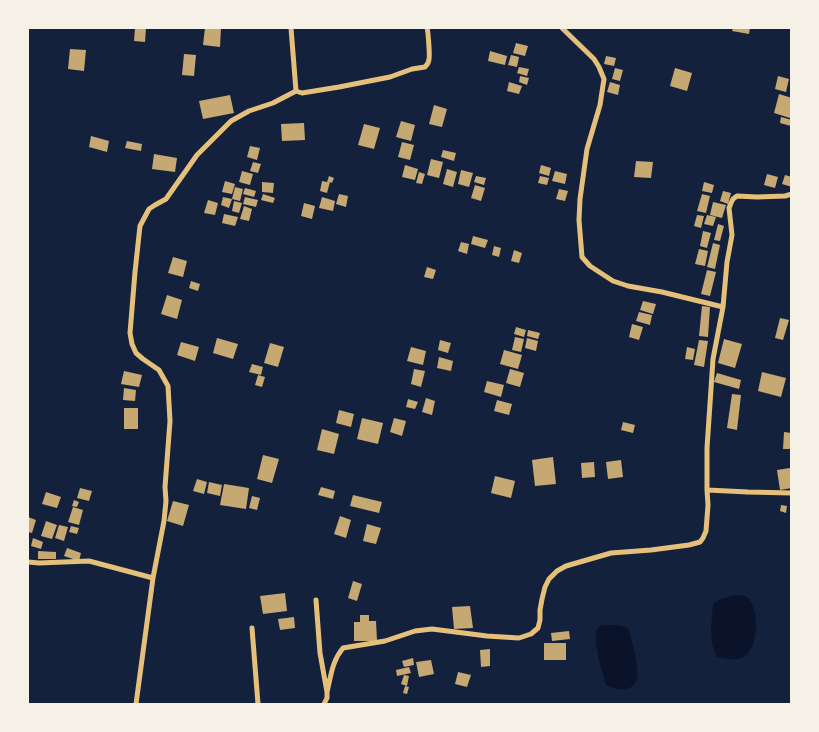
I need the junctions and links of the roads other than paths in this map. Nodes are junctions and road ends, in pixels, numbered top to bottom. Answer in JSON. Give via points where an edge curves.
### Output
{"nodes":[{"id":1,"x":291,"y":28,"type":"edge"},
{"id":2,"x":427,"y":28,"type":"edge"},
{"id":3,"x":562,"y":28,"type":"edge"},
{"id":4,"x":296,"y":92,"type":"junction"},
{"id":5,"x":792,"y":194,"type":"edge"},
{"id":6,"x":723,"y":307,"type":"junction"},
{"id":7,"x":708,"y":490,"type":"junction"},
{"id":8,"x":792,"y":492,"type":"edge"},
{"id":9,"x":28,"y":562,"type":"edge"},
{"id":10,"x":153,"y":578,"type":"junction"},
{"id":11,"x":316,"y":600,"type":"dead end"},
{"id":12,"x":252,"y":628,"type":"dead end"},
{"id":13,"x":327,"y":692,"type":"junction"},
{"id":14,"x":136,"y":704,"type":"edge"},
{"id":15,"x":258,"y":704,"type":"edge"},
{"id":16,"x":324,"y":704,"type":"edge"}],
"edges":[{"from":1,"to":4,"type":"street"},
{"from":2,"to":4,"type":"street","via":[[430,59],[425,67],[339,87]]},
{"from":3,"to":6,"type":"street","via":[[594,59],[604,79],[587,149],[580,199],[582,257],[613,281]]},
{"from":4,"to":10,"type":"street","via":[[231,121],[197,155],[166,199],[149,209],[140,226],[130,333],[136,352],[159,370],[168,386],[170,421],[164,521]]},
{"from":5,"to":6,"type":"street","via":[[738,196],[733,199],[729,208],[732,235]]},
{"from":6,"to":7,"type":"street","via":[[713,359],[707,448]]},
{"from":7,"to":8,"type":"street"},
{"from":7,"to":13,"type":"street","via":[[706,531],[700,542],[611,553],[566,566],[549,578],[538,628],[531,634],[519,638],[432,629],[343,648],[332,668]]},
{"from":9,"to":10,"type":"street","via":[[89,562]]},
{"from":10,"to":14,"type":"street"},
{"from":11,"to":13,"type":"street"},
{"from":12,"to":15,"type":"street"},
{"from":13,"to":16,"type":"street"}]}
